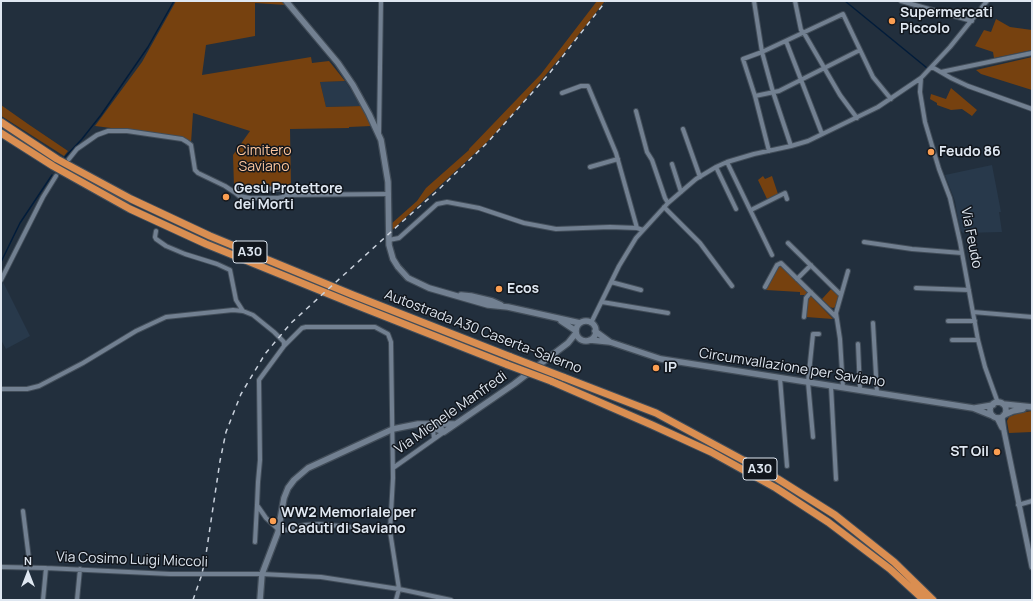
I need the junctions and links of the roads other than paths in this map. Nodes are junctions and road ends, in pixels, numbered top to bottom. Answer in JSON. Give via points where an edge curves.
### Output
{"nodes":[{"id":1,"x":286,"y":1,"type":"edge"},
{"id":2,"x":381,"y":1,"type":"edge"},
{"id":3,"x":754,"y":1,"type":"edge"},
{"id":4,"x":795,"y":1,"type":"edge"},
{"id":5,"x":901,"y":1,"type":"edge"},
{"id":6,"x":987,"y":1,"type":"edge"},
{"id":7,"x":972,"y":21,"type":"junction"},
{"id":8,"x":804,"y":33,"type":"junction"},
{"id":9,"x":786,"y":41,"type":"junction"},
{"id":10,"x":860,"y":50,"type":"junction"},
{"id":11,"x":762,"y":52,"type":"junction"},
{"id":12,"x":1032,"y":53,"type":"edge"},
{"id":13,"x":932,"y":67,"type":"junction"},
{"id":14,"x":825,"y":68,"type":"junction"},
{"id":15,"x":941,"y":72,"type":"junction"},
{"id":16,"x":921,"y":78,"type":"junction"},
{"id":17,"x":802,"y":79,"type":"junction"},
{"id":18,"x":913,"y":84,"type":"junction"},
{"id":19,"x":773,"y":92,"type":"junction"},
{"id":20,"x":920,"y":92,"type":"junction"},
{"id":21,"x":562,"y":93,"type":"dead end"},
{"id":22,"x":755,"y":96,"type":"junction"},
{"id":23,"x":891,"y":99,"type":"junction"},
{"id":24,"x":1032,"y":108,"type":"edge"},
{"id":25,"x":636,"y":111,"type":"dead end"},
{"id":26,"x":857,"y":118,"type":"junction"},
{"id":27,"x":1,"y":122,"type":"edge"},
{"id":28,"x":683,"y":129,"type":"dead end"},
{"id":29,"x":1,"y":133,"type":"edge"},
{"id":30,"x":822,"y":134,"type":"junction"},
{"id":31,"x":379,"y":136,"type":"junction"},
{"id":32,"x":791,"y":146,"type":"junction"},
{"id":33,"x":769,"y":151,"type":"junction"},
{"id":34,"x":69,"y":159,"type":"tunnel mouth"},
{"id":35,"x":618,"y":159,"type":"junction"},
{"id":36,"x":727,"y":162,"type":"junction"},
{"id":37,"x":672,"y":164,"type":"dead end"},
{"id":38,"x":590,"y":167,"type":"dead end"},
{"id":39,"x":716,"y":167,"type":"junction"},
{"id":40,"x":56,"y":176,"type":"tunnel mouth"},
{"id":41,"x":700,"y":177,"type":"junction"},
{"id":42,"x":234,"y":192,"type":"junction"},
{"id":43,"x":681,"y":192,"type":"junction"},
{"id":44,"x":389,"y":194,"type":"junction"},
{"id":45,"x":284,"y":195,"type":"junction"},
{"id":46,"x":787,"y":200,"type":"dead end"},
{"id":47,"x":668,"y":203,"type":"junction"},
{"id":48,"x":664,"y":207,"type":"junction"},
{"id":49,"x":736,"y":209,"type":"dead end"},
{"id":50,"x":751,"y":210,"type":"junction"},
{"id":51,"x":637,"y":228,"type":"junction"},
{"id":52,"x":642,"y":230,"type":"junction"},
{"id":53,"x":156,"y":232,"type":"dead end"},
{"id":54,"x":864,"y":242,"type":"dead end"},
{"id":55,"x":389,"y":243,"type":"junction"},
{"id":56,"x":788,"y":243,"type":"dead end"},
{"id":57,"x":962,"y":253,"type":"junction"},
{"id":58,"x":772,"y":255,"type":"dead end"},
{"id":59,"x":811,"y":265,"type":"junction"},
{"id":60,"x":848,"y":271,"type":"dead end"},
{"id":61,"x":797,"y":279,"type":"junction"},
{"id":62,"x":1,"y":280,"type":"edge"},
{"id":63,"x":611,"y":282,"type":"junction"},
{"id":64,"x":732,"y":286,"type":"dead end"},
{"id":65,"x":765,"y":287,"type":"dead end"},
{"id":66,"x":916,"y":288,"type":"dead end"},
{"id":67,"x":641,"y":290,"type":"dead end"},
{"id":68,"x":968,"y":290,"type":"junction"},
{"id":69,"x":811,"y":292,"type":"junction"},
{"id":70,"x":841,"y":295,"type":"junction"},
{"id":71,"x":602,"y":302,"type":"junction"},
{"id":72,"x":244,"y":310,"type":"junction"},
{"id":73,"x":973,"y":312,"type":"junction"},
{"id":74,"x":668,"y":314,"type":"dead end"},
{"id":75,"x":804,"y":317,"type":"dead end"},
{"id":76,"x":837,"y":317,"type":"junction"},
{"id":77,"x":1032,"y":317,"type":"edge"},
{"id":78,"x":555,"y":318,"type":"junction"},
{"id":79,"x":948,"y":321,"type":"dead end"},
{"id":80,"x":974,"y":321,"type":"junction"},
{"id":81,"x":580,"y":323,"type":"junction"},
{"id":82,"x":590,"y":323,"type":"junction"},
{"id":83,"x":873,"y":323,"type":"dead end"},
{"id":84,"x":595,"y":331,"type":"junction"},
{"id":85,"x":576,"y":332,"type":"junction"},
{"id":86,"x":819,"y":334,"type":"dead end"},
{"id":87,"x":582,"y":340,"type":"junction"},
{"id":88,"x":590,"y":340,"type":"junction"},
{"id":89,"x":952,"y":340,"type":"dead end"},
{"id":90,"x":978,"y":340,"type":"junction"},
{"id":91,"x":610,"y":342,"type":"junction"},
{"id":92,"x":568,"y":343,"type":"junction"},
{"id":93,"x":858,"y":344,"type":"dead end"},
{"id":94,"x":284,"y":346,"type":"junction"},
{"id":95,"x":780,"y":378,"type":"junction"},
{"id":96,"x":808,"y":382,"type":"junction"},
{"id":97,"x":831,"y":386,"type":"junction"},
{"id":98,"x":843,"y":388,"type":"junction"},
{"id":99,"x":1,"y":390,"type":"edge"},
{"id":100,"x":860,"y":390,"type":"junction"},
{"id":101,"x":877,"y":393,"type":"junction"},
{"id":102,"x":998,"y":404,"type":"junction"},
{"id":103,"x":1032,"y":407,"type":"edge"},
{"id":104,"x":973,"y":408,"type":"junction"},
{"id":105,"x":999,"y":416,"type":"junction"},
{"id":106,"x":454,"y":424,"type":"junction"},
{"id":107,"x":440,"y":425,"type":"junction"},
{"id":108,"x":432,"y":426,"type":"junction"},
{"id":109,"x":393,"y":429,"type":"junction"},
{"id":110,"x":444,"y":432,"type":"junction"},
{"id":111,"x":813,"y":437,"type":"dead end"},
{"id":112,"x":434,"y":439,"type":"junction"},
{"id":113,"x":787,"y":466,"type":"dead end"},
{"id":114,"x":393,"y":468,"type":"junction"},
{"id":115,"x":836,"y":478,"type":"dead end"},
{"id":116,"x":1032,"y":501,"type":"edge"},
{"id":117,"x":257,"y":505,"type":"junction"},
{"id":118,"x":1018,"y":505,"type":"junction"},
{"id":119,"x":23,"y":511,"type":"dead end"},
{"id":120,"x":278,"y":531,"type":"junction"},
{"id":121,"x":390,"y":531,"type":"junction"},
{"id":122,"x":255,"y":542,"type":"dead end"},
{"id":123,"x":1,"y":567,"type":"edge"},
{"id":124,"x":1032,"y":567,"type":"edge"},
{"id":125,"x":30,"y":568,"type":"junction"},
{"id":126,"x":46,"y":568,"type":"junction"},
{"id":127,"x":80,"y":569,"type":"junction"},
{"id":128,"x":262,"y":574,"type":"junction"},
{"id":129,"x":399,"y":589,"type":"junction"},
{"id":130,"x":43,"y":600,"type":"edge"},
{"id":131,"x":77,"y":600,"type":"edge"},
{"id":132,"x":260,"y":600,"type":"edge"},
{"id":133,"x":396,"y":600,"type":"edge"},
{"id":134,"x":451,"y":600,"type":"edge"},
{"id":135,"x":924,"y":600,"type":"edge"},
{"id":136,"x":933,"y":600,"type":"edge"}],
"edges":[{"from":1,"to":31,"type":"main road","via":[[341,69],[359,96]]},
{"from":2,"to":31,"type":"street"},
{"from":3,"to":11,"type":"street"},
{"from":4,"to":8,"type":"street","via":[[801,30]]},
{"from":5,"to":7,"type":"street"},
{"from":6,"to":7,"type":"street"},
{"from":7,"to":13,"type":"street"},
{"from":8,"to":9,"type":"street"},
{"from":8,"to":10,"type":"street","via":[[843,14]]},
{"from":8,"to":14,"type":"street"},
{"from":9,"to":11,"type":"street"},
{"from":9,"to":17,"type":"street"},
{"from":10,"to":14,"type":"street"},
{"from":10,"to":23,"type":"street","via":[[873,77]]},
{"from":11,"to":19,"type":"street"},
{"from":11,"to":22,"type":"street","via":[[743,59]]},
{"from":12,"to":15,"type":"street"},
{"from":13,"to":15,"type":"street"},
{"from":13,"to":16,"type":"street"},
{"from":14,"to":17,"type":"street"},
{"from":14,"to":26,"type":"street"},
{"from":15,"to":24,"type":"street","via":[[968,86]]},
{"from":16,"to":18,"type":"street"},
{"from":16,"to":20,"type":"street","name":"Via Feudo"},
{"from":17,"to":19,"type":"street"},
{"from":17,"to":30,"type":"street"},
{"from":18,"to":20,"type":"street"},
{"from":18,"to":23,"type":"street"},
{"from":19,"to":22,"type":"street"},
{"from":19,"to":32,"type":"street"},
{"from":20,"to":57,"type":"street","name":"Via Feudo","via":[[928,135],[950,198]]},
{"from":21,"to":35,"type":"street","via":[[588,86]]},
{"from":22,"to":33,"type":"street"},
{"from":23,"to":26,"type":"street"},
{"from":25,"to":47,"type":"street","via":[[647,152]]},
{"from":26,"to":30,"type":"street"},
{"from":27,"to":136,"type":"highway","name":"Autostrada A30 Caserta-Salerno","number":"A30","bridge":true,"via":[[57,159],[210,236],[353,295],[656,413],[778,479],[835,515],[894,562]]},
{"from":28,"to":41,"type":"street"},
{"from":29,"to":135,"type":"highway","name":"Autostrada A30 Caserta-Salerno","number":"A30","bridge":true,"via":[[53,166],[130,209],[206,244],[551,382],[710,452],[776,488],[828,522],[890,569]]},
{"from":30,"to":32,"type":"street"},
{"from":31,"to":44,"type":"main road","via":[[387,168]]},
{"from":32,"to":33,"type":"street"},
{"from":33,"to":36,"type":"street"},
{"from":34,"to":42,"type":"street","via":[[86,142],[108,131],[182,139],[193,151],[198,173]]},
{"from":35,"to":38,"type":"street"},
{"from":35,"to":51,"type":"street"},
{"from":36,"to":39,"type":"street"},
{"from":36,"to":50,"type":"street"},
{"from":37,"to":43,"type":"street"},
{"from":39,"to":41,"type":"street"},
{"from":39,"to":49,"type":"street"},
{"from":40,"to":62,"type":"street"},
{"from":41,"to":43,"type":"street"},
{"from":42,"to":45,"type":"street","via":[[250,198],[278,198]]},
{"from":42,"to":45,"type":"street","via":[[238,188],[280,189]]},
{"from":43,"to":47,"type":"street"},
{"from":44,"to":45,"type":"street"},
{"from":44,"to":55,"type":"main road"},
{"from":46,"to":50,"type":"street","via":[[784,194]]},
{"from":47,"to":48,"type":"street"},
{"from":48,"to":52,"type":"street"},
{"from":48,"to":64,"type":"street","via":[[700,243]]},
{"from":50,"to":58,"type":"street"},
{"from":51,"to":52,"type":"street"},
{"from":51,"to":55,"type":"street","via":[[556,229],[447,202],[437,204],[399,238]]},
{"from":52,"to":63,"type":"street"},
{"from":53,"to":72,"type":"street","via":[[156,239],[166,246],[230,270],[236,300]]},
{"from":54,"to":57,"type":"street"},
{"from":55,"to":78,"type":"main road","via":[[398,267],[408,278],[429,288],[488,305],[505,306]]},
{"from":56,"to":59,"type":"street"},
{"from":57,"to":68,"type":"street","name":"Via Feudo"},
{"from":59,"to":61,"type":"street"},
{"from":59,"to":70,"type":"street"},
{"from":60,"to":70,"type":"street"},
{"from":61,"to":65,"type":"street","via":[[779,264]]},
{"from":61,"to":69,"type":"street"},
{"from":63,"to":67,"type":"street"},
{"from":63,"to":71,"type":"street"},
{"from":66,"to":68,"type":"street"},
{"from":68,"to":73,"type":"street","name":"Via Feudo"},
{"from":69,"to":75,"type":"street","via":[[806,298]]},
{"from":69,"to":76,"type":"street"},
{"from":70,"to":76,"type":"street"},
{"from":71,"to":74,"type":"street"},
{"from":71,"to":82,"type":"street"},
{"from":72,"to":94,"type":"street","via":[[274,332]]},
{"from":72,"to":99,"type":"street","via":[[166,317],[38,386]]},
{"from":73,"to":77,"type":"street"},
{"from":73,"to":80,"type":"street","name":"Via Feudo"},
{"from":76,"to":98,"type":"street"},
{"from":78,"to":81,"type":"main road"},
{"from":78,"to":85,"type":"main road"},
{"from":79,"to":80,"type":"street"},
{"from":80,"to":90,"type":"street","name":"Via Feudo"},
{"from":81,"to":82,"type":"main road"},
{"from":81,"to":85,"type":"main road"},
{"from":82,"to":84,"type":"main road"},
{"from":83,"to":101,"type":"street"},
{"from":84,"to":88,"type":"main road"},
{"from":84,"to":91,"type":"main road","name":"Circumvallazione per Saviano"},
{"from":85,"to":87,"type":"main road"},
{"from":85,"to":92,"type":"main road"},
{"from":86,"to":96,"type":"street","via":[[813,334]]},
{"from":87,"to":88,"type":"main road"},
{"from":87,"to":92,"type":"main road"},
{"from":88,"to":91,"type":"main road","name":"Circumvallazione per Saviano"},
{"from":89,"to":90,"type":"street"},
{"from":90,"to":102,"type":"street","name":"Via Feudo"},
{"from":91,"to":95,"type":"main road","name":"Circumvallazione per Saviano","via":[[661,359]]},
{"from":92,"to":106,"type":"main road","name":"Via Michele Manfredi"},
{"from":93,"to":100,"type":"street"},
{"from":94,"to":109,"type":"street","via":[[306,327],[375,326],[388,334],[391,342]]},
{"from":94,"to":117,"type":"street","via":[[259,380],[260,460]]},
{"from":95,"to":96,"type":"main road","name":"Circumvallazione per Saviano"},
{"from":95,"to":113,"type":"street"},
{"from":96,"to":97,"type":"main road","name":"Circumvallazione per Saviano"},
{"from":96,"to":111,"type":"street"},
{"from":97,"to":98,"type":"main road","name":"Circumvallazione per Saviano"},
{"from":97,"to":115,"type":"street"},
{"from":98,"to":100,"type":"main road","name":"Circumvallazione per Saviano"},
{"from":100,"to":101,"type":"main road","name":"Circumvallazione per Saviano"},
{"from":101,"to":104,"type":"main road","name":"Circumvallazione per Saviano"},
{"from":102,"to":103,"type":"main road","name":"Circumvallazione per Saviano"},
{"from":102,"to":104,"type":"main road","name":"Circumvallazione per Saviano"},
{"from":102,"to":105,"type":"main road","via":[[991,409]]},
{"from":102,"to":105,"type":"main road","via":[[1006,408]]},
{"from":103,"to":105,"type":"main road"},
{"from":104,"to":105,"type":"main road","name":"Circumvallazione per Saviano"},
{"from":105,"to":118,"type":"street"},
{"from":106,"to":107,"type":"main road"},
{"from":106,"to":110,"type":"main road","name":"Via Michele Manfredi"},
{"from":107,"to":108,"type":"main road"},
{"from":107,"to":110,"type":"street"},
{"from":108,"to":109,"type":"main road","via":[[418,424]]},
{"from":108,"to":110,"type":"main road"},
{"from":108,"to":112,"type":"street"},
{"from":109,"to":114,"type":"street"},
{"from":109,"to":120,"type":"main road","via":[[308,468],[294,480],[284,498]]},
{"from":110,"to":112,"type":"street","name":"Via Michele Manfredi"},
{"from":112,"to":114,"type":"street","name":"Via Michele Manfredi"},
{"from":114,"to":121,"type":"street"},
{"from":116,"to":118,"type":"street"},
{"from":117,"to":120,"type":"street"},
{"from":117,"to":122,"type":"street"},
{"from":118,"to":124,"type":"street"},
{"from":119,"to":125,"type":"street"},
{"from":120,"to":121,"type":"street","via":[[319,524]]},
{"from":120,"to":128,"type":"main road"},
{"from":121,"to":129,"type":"street"},
{"from":123,"to":125,"type":"street","name":"Via Cosimo Luigi Miccoli"},
{"from":125,"to":126,"type":"street","name":"Via Cosimo Luigi Miccoli"},
{"from":126,"to":127,"type":"street","name":"Via Cosimo Luigi Miccoli"},
{"from":126,"to":130,"type":"street"},
{"from":127,"to":128,"type":"street","name":"Via Cosimo Luigi Miccoli","via":[[170,574]]},
{"from":127,"to":131,"type":"street"},
{"from":128,"to":129,"type":"street","name":"Via Cosimo Luigi Miccoli","via":[[321,577]]},
{"from":128,"to":132,"type":"main road"},
{"from":129,"to":133,"type":"street"},
{"from":129,"to":134,"type":"street","name":"Via Cosimo Luigi Miccoli"}]}
